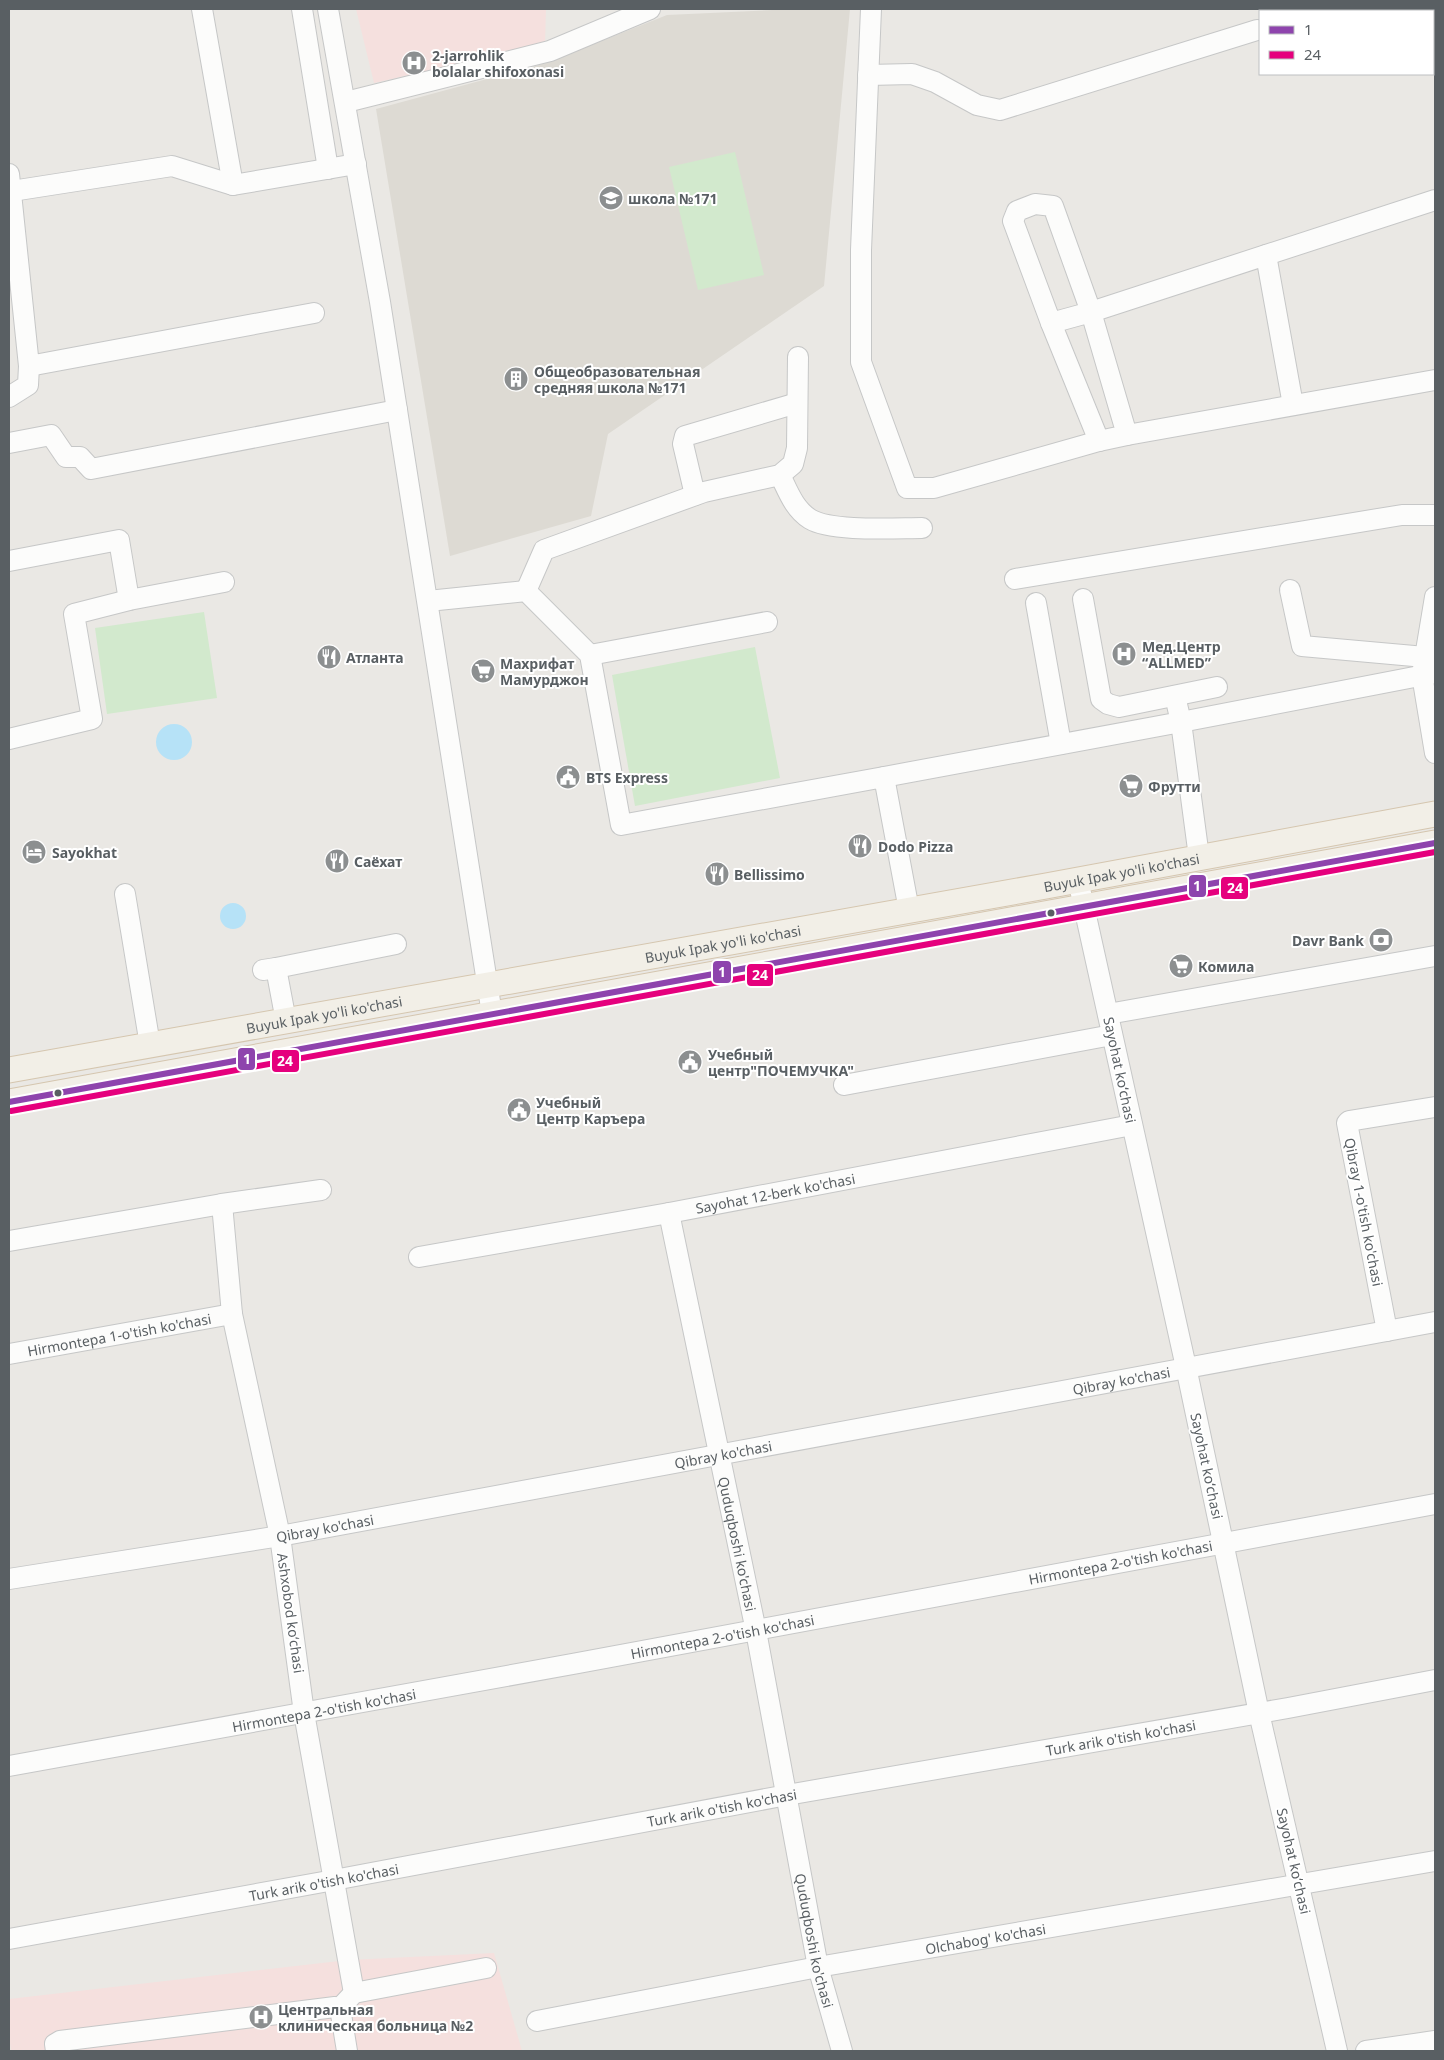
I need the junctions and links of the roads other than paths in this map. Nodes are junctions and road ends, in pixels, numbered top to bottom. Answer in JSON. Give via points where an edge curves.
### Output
{"nodes":[{"id":1,"x":202,"y":9,"type":"edge"},
{"id":2,"x":302,"y":9,"type":"edge"},
{"id":3,"x":328,"y":9,"type":"edge"},
{"id":4,"x":650,"y":9,"type":"edge"},
{"id":5,"x":871,"y":9,"type":"edge"},
{"id":6,"x":1257,"y":30,"type":"dead end"},
{"id":7,"x":868,"y":74,"type":"junction"},
{"id":8,"x":346,"y":102,"type":"junction"},
{"id":9,"x":356,"y":164,"type":"junction"},
{"id":10,"x":328,"y":169,"type":"junction"},
{"id":11,"x":10,"y":183,"type":"edge"},
{"id":12,"x":234,"y":185,"type":"junction"},
{"id":13,"x":1435,"y":200,"type":"edge"},
{"id":14,"x":1266,"y":255,"type":"junction"},
{"id":15,"x":1091,"y":312,"type":"junction"},
{"id":16,"x":314,"y":313,"type":"dead end"},
{"id":17,"x":1051,"y":323,"type":"junction"},
{"id":18,"x":798,"y":357,"type":"dead end"},
{"id":19,"x":29,"y":366,"type":"junction"},
{"id":20,"x":1435,"y":380,"type":"edge"},
{"id":21,"x":9,"y":397,"type":"edge"},
{"id":22,"x":797,"y":403,"type":"junction"},
{"id":23,"x":1293,"y":406,"type":"junction"},
{"id":24,"x":397,"y":410,"type":"junction"},
{"id":25,"x":1127,"y":435,"type":"junction"},
{"id":26,"x":1099,"y":441,"type":"junction"},
{"id":27,"x":9,"y":443,"type":"edge"},
{"id":28,"x":780,"y":475,"type":"junction"},
{"id":29,"x":695,"y":495,"type":"junction"},
{"id":30,"x":1435,"y":515,"type":"edge"},
{"id":31,"x":922,"y":528,"type":"dead end"},
{"id":32,"x":9,"y":561,"type":"edge"},
{"id":33,"x":1015,"y":580,"type":"dead end"},
{"id":34,"x":224,"y":582,"type":"dead end"},
{"id":35,"x":1290,"y":590,"type":"dead end"},
{"id":36,"x":526,"y":591,"type":"junction"},
{"id":37,"x":1435,"y":597,"type":"edge"},
{"id":38,"x":1083,"y":599,"type":"dead end"},
{"id":39,"x":129,"y":600,"type":"junction"},
{"id":40,"x":428,"y":601,"type":"junction"},
{"id":41,"x":1036,"y":603,"type":"dead end"},
{"id":42,"x":767,"y":622,"type":"dead end"},
{"id":43,"x":590,"y":655,"type":"junction"},
{"id":44,"x":1427,"y":668,"type":"edge"},
{"id":45,"x":1217,"y":687,"type":"dead end"},
{"id":46,"x":1175,"y":696,"type":"junction"},
{"id":47,"x":1180,"y":722,"type":"junction"},
{"id":48,"x":9,"y":739,"type":"edge"},
{"id":49,"x":1062,"y":744,"type":"junction"},
{"id":50,"x":1435,"y":753,"type":"edge"},
{"id":51,"x":884,"y":777,"type":"junction"},
{"id":52,"x":1435,"y":814,"type":"edge"},
{"id":53,"x":1435,"y":843,"type":"edge"},
{"id":54,"x":1199,"y":857,"type":"junction"},
{"id":55,"x":1078,"y":880,"type":"junction"},
{"id":56,"x":125,"y":894,"type":"dead end"},
{"id":57,"x":1084,"y":908,"type":"junction"},
{"id":58,"x":909,"y":910,"type":"junction"},
{"id":59,"x":396,"y":944,"type":"dead end"},
{"id":60,"x":1435,"y":956,"type":"edge"},
{"id":61,"x":488,"y":985,"type":"junction"},
{"id":62,"x":492,"y":1014,"type":"junction"},
{"id":63,"x":1108,"y":1014,"type":"junction"},
{"id":64,"x":286,"y":1021,"type":"junction"},
{"id":65,"x":1112,"y":1035,"type":"junction"},
{"id":66,"x":150,"y":1045,"type":"junction"},
{"id":67,"x":9,"y":1070,"type":"edge"},
{"id":68,"x":844,"y":1085,"type":"dead end"},
{"id":69,"x":9,"y":1102,"type":"edge"},
{"id":70,"x":1435,"y":1107,"type":"edge"},
{"id":71,"x":1132,"y":1125,"type":"junction"},
{"id":72,"x":321,"y":1190,"type":"dead end"},
{"id":73,"x":222,"y":1204,"type":"junction"},
{"id":74,"x":670,"y":1213,"type":"junction"},
{"id":75,"x":9,"y":1240,"type":"edge"},
{"id":76,"x":419,"y":1257,"type":"dead end"},
{"id":77,"x":232,"y":1314,"type":"junction"},
{"id":78,"x":1435,"y":1322,"type":"edge"},
{"id":79,"x":1387,"y":1330,"type":"junction"},
{"id":80,"x":9,"y":1354,"type":"edge"},
{"id":81,"x":1186,"y":1367,"type":"junction"},
{"id":82,"x":720,"y":1454,"type":"junction"},
{"id":83,"x":1435,"y":1504,"type":"edge"},
{"id":84,"x":280,"y":1536,"type":"junction"},
{"id":85,"x":1224,"y":1542,"type":"junction"},
{"id":86,"x":9,"y":1580,"type":"edge"},
{"id":87,"x":756,"y":1631,"type":"junction"},
{"id":88,"x":1435,"y":1680,"type":"edge"},
{"id":89,"x":1259,"y":1712,"type":"junction"},
{"id":90,"x":304,"y":1713,"type":"junction"},
{"id":91,"x":9,"y":1766,"type":"edge"},
{"id":92,"x":787,"y":1795,"type":"junction"},
{"id":93,"x":1435,"y":1861,"type":"edge"},
{"id":94,"x":334,"y":1880,"type":"junction"},
{"id":95,"x":1300,"y":1885,"type":"junction"},
{"id":96,"x":9,"y":1939,"type":"edge"},
{"id":97,"x":818,"y":1967,"type":"junction"},
{"id":98,"x":486,"y":1968,"type":"dead end"},
{"id":99,"x":354,"y":1993,"type":"junction"},
{"id":100,"x":340,"y":2008,"type":"junction"},
{"id":101,"x":537,"y":2021,"type":"dead end"},
{"id":102,"x":1435,"y":2041,"type":"edge"},
{"id":103,"x":56,"y":2051,"type":"edge"},
{"id":104,"x":347,"y":2051,"type":"edge"},
{"id":105,"x":842,"y":2051,"type":"edge"},
{"id":106,"x":1337,"y":2051,"type":"edge"},
{"id":107,"x":1366,"y":2051,"type":"edge"}],
"edges":[{"from":1,"to":12,"type":"street"},
{"from":2,"to":10,"type":"street"},
{"from":3,"to":8,"type":"street"},
{"from":4,"to":8,"type":"street","via":[[550,51]]},
{"from":5,"to":7,"type":"street"},
{"from":6,"to":7,"type":"street","via":[[1000,110],[977,105],[935,82],[912,74]]},
{"from":7,"to":26,"type":"street","via":[[861,250],[861,362],[907,488],[934,488]]},
{"from":8,"to":9,"type":"street"},
{"from":9,"to":10,"type":"street"},
{"from":9,"to":24,"type":"street"},
{"from":10,"to":12,"type":"street"},
{"from":11,"to":12,"type":"street","via":[[172,166]]},
{"from":11,"to":19,"type":"street"},
{"from":13,"to":14,"type":"street"},
{"from":14,"to":15,"type":"street"},
{"from":14,"to":23,"type":"street"},
{"from":15,"to":17,"type":"street"},
{"from":15,"to":17,"type":"street","via":[[1053,206],[1035,204],[1017,211],[1013,221]]},
{"from":15,"to":25,"type":"street"},
{"from":16,"to":19,"type":"street"},
{"from":17,"to":26,"type":"street"},
{"from":18,"to":22,"type":"street"},
{"from":19,"to":21,"type":"street","via":[[28,385]]},
{"from":20,"to":23,"type":"street"},
{"from":22,"to":28,"type":"street","via":[[797,448],[793,464]]},
{"from":22,"to":29,"type":"street","via":[[685,436],[683,444]]},
{"from":23,"to":25,"type":"street"},
{"from":24,"to":27,"type":"street","via":[[91,469],[80,458],[66,458],[51,435]]},
{"from":24,"to":40,"type":"street"},
{"from":25,"to":26,"type":"street"},
{"from":28,"to":29,"type":"street"},
{"from":28,"to":31,"type":"street","via":[[794,504],[810,520],[838,526]]},
{"from":29,"to":36,"type":"street","via":[[544,550]]},
{"from":30,"to":33,"type":"street","via":[[1402,515]]},
{"from":32,"to":39,"type":"street","via":[[119,540]]},
{"from":34,"to":39,"type":"street"},
{"from":35,"to":44,"type":"street","via":[[1302,646]]},
{"from":36,"to":40,"type":"street"},
{"from":36,"to":43,"type":"street"},
{"from":37,"to":44,"type":"street"},
{"from":38,"to":46,"type":"street","via":[[1101,699],[1119,707]]},
{"from":39,"to":48,"type":"street","via":[[74,614],[92,719]]},
{"from":40,"to":61,"type":"street"},
{"from":41,"to":49,"type":"street"},
{"from":42,"to":43,"type":"street"},
{"from":43,"to":51,"type":"street","via":[[621,825]]},
{"from":44,"to":47,"type":"street"},
{"from":44,"to":50,"type":"street"},
{"from":45,"to":46,"type":"street"},
{"from":46,"to":47,"type":"street"},
{"from":47,"to":49,"type":"street"},
{"from":47,"to":54,"type":"street"},
{"from":49,"to":51,"type":"street"},
{"from":51,"to":58,"type":"street"},
{"from":52,"to":54,"type":"main road","name":"Buyuk Ipak yo'li ko'chasi"},
{"from":53,"to":57,"type":"main road","name":"Buyuk Ipak yo'li ko'chasi"},
{"from":54,"to":55,"type":"main road","name":"Buyuk Ipak yo'li ko'chasi"},
{"from":55,"to":57,"type":"street","name":"Sayohat koʻchasi"},
{"from":55,"to":58,"type":"main road","name":"Buyuk Ipak yo'li ko'chasi"},
{"from":56,"to":66,"type":"street"},
{"from":57,"to":62,"type":"main road","name":"Buyuk Ipak yo'li ko'chasi"},
{"from":57,"to":63,"type":"street","name":"Sayohat koʻchasi"},
{"from":58,"to":61,"type":"main road","name":"Buyuk Ipak yo'li ko'chasi"},
{"from":59,"to":64,"type":"street","via":[[270,969]]},
{"from":60,"to":63,"type":"street"},
{"from":61,"to":62,"type":"street"},
{"from":61,"to":64,"type":"main road","name":"Buyuk Ipak yo'li ko'chasi"},
{"from":62,"to":69,"type":"main road","name":"Buyuk Ipak yo'li ko'chasi"},
{"from":63,"to":65,"type":"street","name":"Sayohat koʻchasi"},
{"from":64,"to":66,"type":"main road","name":"Buyuk Ipak yo'li ko'chasi"},
{"from":65,"to":68,"type":"street"},
{"from":65,"to":71,"type":"street","name":"Sayohat koʻchasi"},
{"from":66,"to":67,"type":"main road","name":"Buyuk Ipak yo'li ko'chasi"},
{"from":70,"to":79,"type":"street","name":"Qibray 1-o'tish ko'chasi","via":[[1347,1123]]},
{"from":71,"to":74,"type":"street","name":"Sayohat 12-berk ko'chasi"},
{"from":71,"to":81,"type":"street","name":"Sayohat koʻchasi"},
{"from":72,"to":73,"type":"street"},
{"from":73,"to":75,"type":"street"},
{"from":73,"to":77,"type":"street","name":"Ashxobod koʻchasi"},
{"from":74,"to":76,"type":"street","name":"Sayohat 12-berk ko'chasi"},
{"from":74,"to":82,"type":"street","name":"Quduqboshi ko'chasi"},
{"from":77,"to":80,"type":"street","name":"Hirmontepa 1-o'tish ko'chasi"},
{"from":77,"to":84,"type":"street","name":"Ashxobod koʻchasi"},
{"from":78,"to":79,"type":"street","name":"Qibray ko'chasi"},
{"from":79,"to":81,"type":"street","name":"Qibray ko'chasi"},
{"from":81,"to":82,"type":"street","name":"Qibray ko'chasi"},
{"from":81,"to":85,"type":"street","name":"Sayohat koʻchasi"},
{"from":82,"to":84,"type":"street","name":"Qibray ko'chasi"},
{"from":82,"to":87,"type":"street","name":"Quduqboshi ko'chasi"},
{"from":83,"to":85,"type":"street","name":"Hirmontepa 2-o'tish ko'chasi"},
{"from":84,"to":86,"type":"street","name":"Qibray ko'chasi"},
{"from":84,"to":90,"type":"street","name":"Ashxobod koʻchasi"},
{"from":85,"to":87,"type":"street","name":"Hirmontepa 2-o'tish ko'chasi"},
{"from":85,"to":89,"type":"street","name":"Sayohat koʻchasi"},
{"from":87,"to":90,"type":"street","name":"Hirmontepa 2-o'tish ko'chasi"},
{"from":87,"to":92,"type":"street","name":"Quduqboshi ko'chasi"},
{"from":88,"to":89,"type":"street","name":"Turk arik o'tish ko'chasi"},
{"from":89,"to":92,"type":"street","name":"Turk arik o'tish ko'chasi"},
{"from":89,"to":95,"type":"street","name":"Sayohat koʻchasi"},
{"from":90,"to":91,"type":"street","name":"Hirmontepa 2-o'tish ko'chasi"},
{"from":90,"to":94,"type":"street","name":"Ashxobod koʻchasi"},
{"from":92,"to":94,"type":"street","name":"Turk arik o'tish ko'chasi"},
{"from":92,"to":97,"type":"street","name":"Quduqboshi ko'chasi"},
{"from":93,"to":95,"type":"street","name":"Olchabog' ko'chasi"},
{"from":94,"to":96,"type":"street","name":"Turk arik o'tish ko'chasi"},
{"from":94,"to":99,"type":"street","name":"Ashxobod koʻchasi"},
{"from":95,"to":97,"type":"street","name":"Olchabog' ko'chasi"},
{"from":95,"to":106,"type":"street","name":"Sayohat koʻchasi"},
{"from":97,"to":101,"type":"street","name":"Olchabog' ko'chasi"},
{"from":97,"to":105,"type":"street","name":"Quduqboshi ko'chasi"},
{"from":98,"to":99,"type":"street"},
{"from":99,"to":100,"type":"street"},
{"from":100,"to":103,"type":"street","via":[[60,2040],[55,2044]]},
{"from":100,"to":104,"type":"street"},
{"from":102,"to":107,"type":"street"}]}
